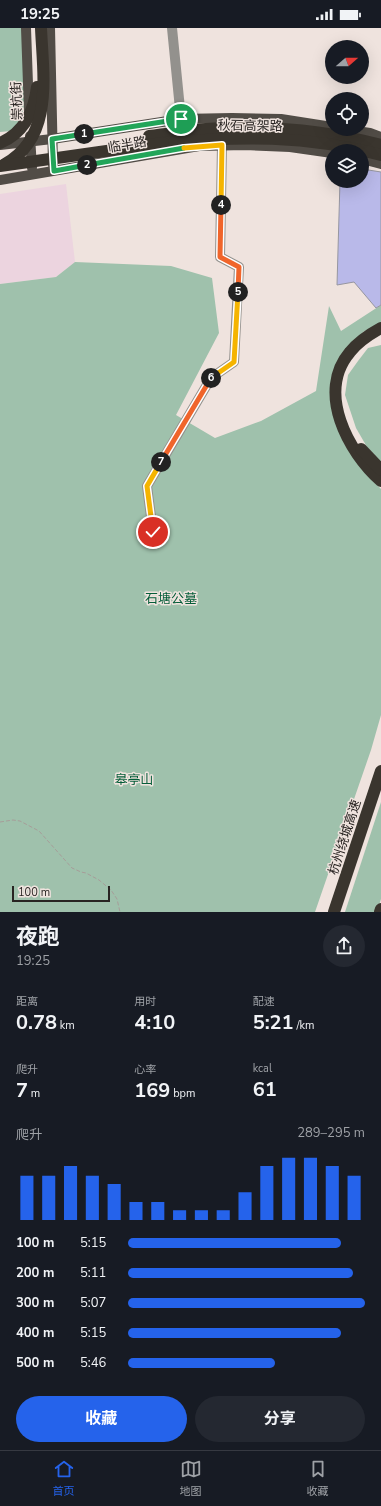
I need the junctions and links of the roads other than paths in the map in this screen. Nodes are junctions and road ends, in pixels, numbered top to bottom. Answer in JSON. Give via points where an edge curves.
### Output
{"nodes":[{"id":1,"x":26,"y":28,"type":"edge"},
{"id":2,"x":35,"y":28,"type":"edge"},
{"id":3,"x":41,"y":28,"type":"edge"},
{"id":4,"x":50,"y":28,"type":"edge"},
{"id":5,"x":172,"y":28,"type":"edge"},
{"id":6,"x":181,"y":119,"type":"junction"},
{"id":7,"x":325,"y":126,"type":"edge"},
{"id":8,"x":369,"y":133,"type":"edge"},
{"id":9,"x":381,"y":137,"type":"edge"},
{"id":10,"x":52,"y":139,"type":"junction"},
{"id":11,"x":30,"y":142,"type":"junction"},
{"id":12,"x":0,"y":144,"type":"edge"},
{"id":13,"x":222,"y":145,"type":"junction"},
{"id":14,"x":381,"y":145,"type":"edge"},
{"id":15,"x":325,"y":152,"type":"edge"},
{"id":16,"x":381,"y":156,"type":"edge"},
{"id":17,"x":0,"y":158,"type":"edge"},
{"id":18,"x":369,"y":161,"type":"edge"},
{"id":19,"x":381,"y":164,"type":"edge"},
{"id":20,"x":0,"y":167,"type":"edge"},
{"id":21,"x":54,"y":171,"type":"junction"},
{"id":22,"x":32,"y":174,"type":"junction"},
{"id":23,"x":0,"y":180,"type":"edge"},
{"id":24,"x":381,"y":328,"type":"edge"},
{"id":25,"x":381,"y":337,"type":"edge"},
{"id":26,"x":381,"y":470,"type":"edge"},
{"id":27,"x":381,"y":481,"type":"edge"},
{"id":28,"x":153,"y":532,"type":"dead end"},
{"id":29,"x":381,"y":771,"type":"edge"},
{"id":30,"x":381,"y":909,"type":"edge"},
{"id":31,"x":334,"y":912,"type":"edge"},
{"id":32,"x":380,"y":912,"type":"edge"}],
"edges":[{"from":1,"to":11,"type":"main road","name":"崇杭街"},
{"from":2,"to":12,"type":"highway","bridge":true,"via":[[37,83],[32,112],[15,134]]},
{"from":3,"to":20,"type":"highway","bridge":true,"via":[[43,84],[40,118],[26,146]]},
{"from":4,"to":10,"type":"main road"},
{"from":5,"to":6,"type":"street"},
{"from":6,"to":7,"type":"main road","name":"临半路","via":[[282,119]]},
{"from":6,"to":10,"type":"main road","name":"临半路"},
{"from":8,"to":9,"type":"main road"},
{"from":10,"to":11,"type":"main road","name":"临半路"},
{"from":10,"to":21,"type":"main road"},
{"from":11,"to":12,"type":"main road","name":"临半路"},
{"from":11,"to":22,"type":"main road","name":"崇杭街"},
{"from":13,"to":15,"type":"main road","name":"临半路","via":[[290,147]]},
{"from":13,"to":21,"type":"main road","name":"临半路","via":[[164,151]]},
{"from":13,"to":28,"type":"street","via":[[220,257],[239,267],[234,362],[211,378],[147,486]]},
{"from":14,"to":17,"type":"highway","name":"秋石高架路","bridge":true,"via":[[309,131],[206,129]]},
{"from":16,"to":20,"type":"highway","name":"秋石高架路","bridge":true,"via":[[309,141],[217,138],[163,143]]},
{"from":18,"to":19,"type":"main road"},
{"from":21,"to":22,"type":"main road","name":"临半路"},
{"from":22,"to":23,"type":"main road","name":"临半路"},
{"from":24,"to":27,"type":"highway","via":[[350,352],[337,378],[335,395],[338,413],[351,445]]},
{"from":25,"to":26,"type":"highway","via":[[362,348],[355,356],[342,386],[349,426],[361,448]]},
{"from":29,"to":31,"type":"highway","name":"杭州绕城高速"},
{"from":30,"to":32,"type":"highway"}]}
